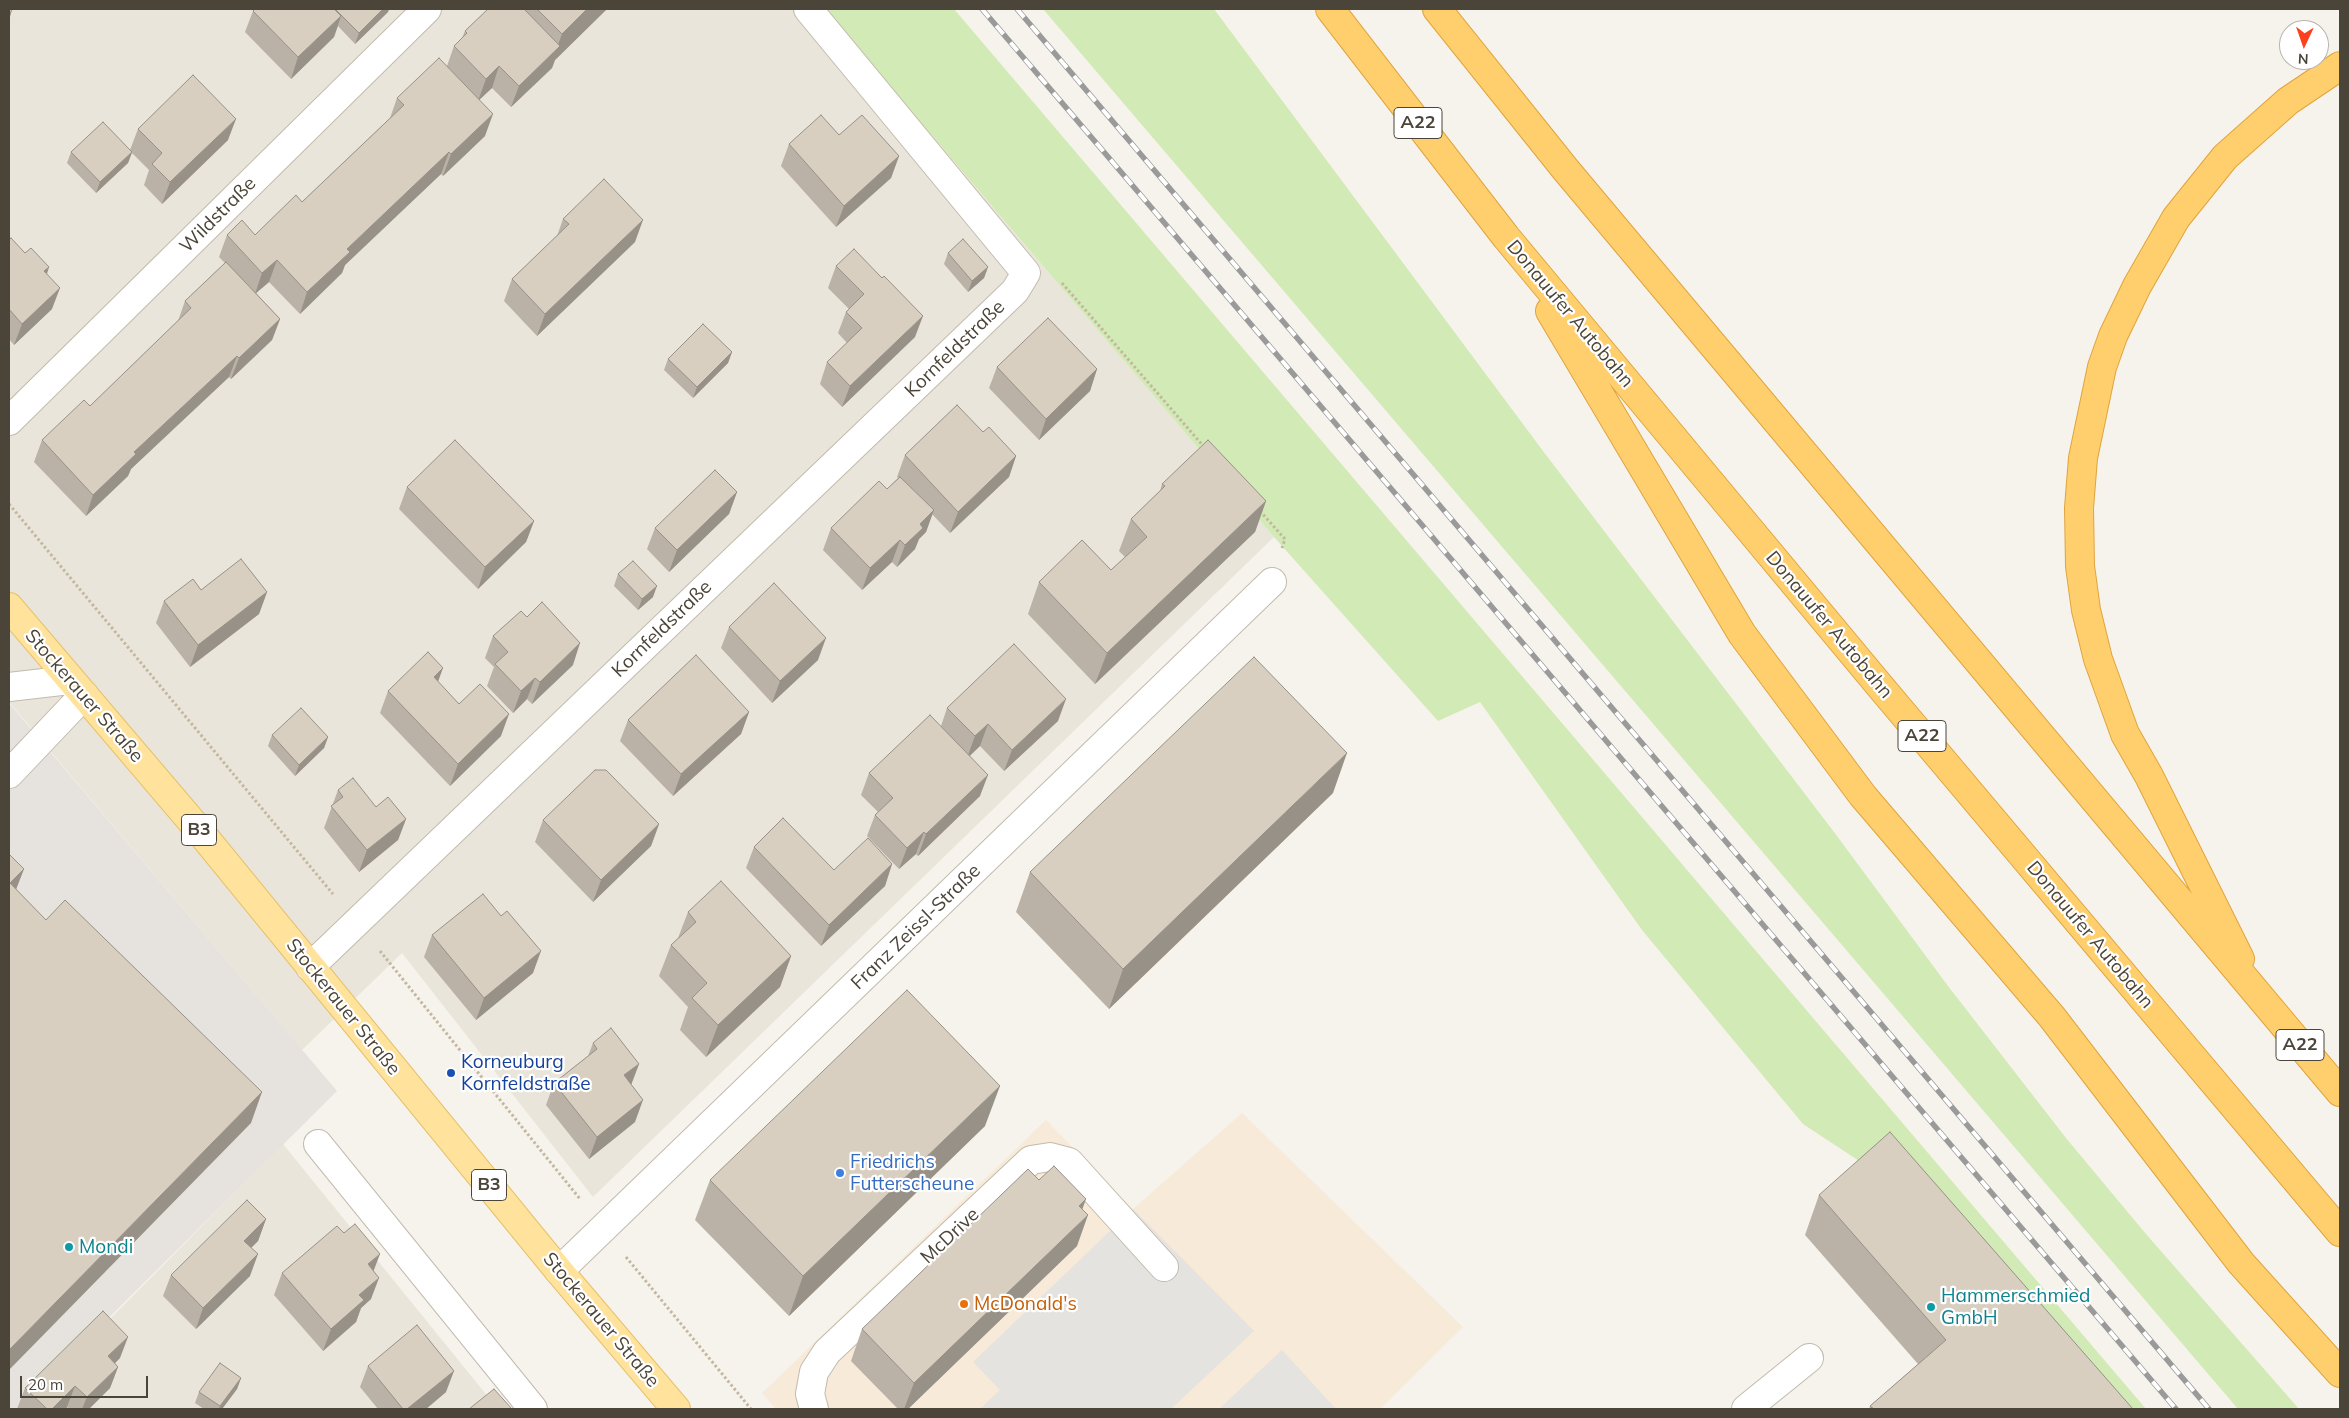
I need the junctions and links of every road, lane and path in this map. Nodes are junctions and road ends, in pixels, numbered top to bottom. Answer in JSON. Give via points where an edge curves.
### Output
{"nodes":[{"id":1,"x":428,"y":9,"type":"edge"},
{"id":2,"x":808,"y":9,"type":"edge"},
{"id":3,"x":1330,"y":9,"type":"edge"},
{"id":4,"x":1437,"y":9,"type":"edge"},
{"id":5,"x":2340,"y":66,"type":"edge"},
{"id":6,"x":1506,"y":237,"type":"junction"},
{"id":7,"x":1020,"y":282,"type":"junction"},
{"id":8,"x":9,"y":421,"type":"edge"},
{"id":9,"x":1208,"y":451,"type":"edge"},
{"id":10,"x":9,"y":504,"type":"edge"},
{"id":11,"x":1259,"y":510,"type":"edge"},
{"id":12,"x":1272,"y":582,"type":"joint"},
{"id":13,"x":9,"y":607,"type":"edge"},
{"id":14,"x":9,"y":687,"type":"edge"},
{"id":15,"x":77,"y":688,"type":"junction"},
{"id":16,"x":9,"y":774,"type":"edge"},
{"id":17,"x":356,"y":921,"type":"junction"},
{"id":18,"x":310,"y":967,"type":"junction"},
{"id":19,"x":2260,"y":998,"type":"junction"},
{"id":20,"x":2340,"y":1092,"type":"edge"},
{"id":21,"x":318,"y":1144,"type":"dead end"},
{"id":22,"x":603,"y":1229,"type":"junction"},
{"id":23,"x":2340,"y":1232,"type":"edge"},
{"id":24,"x":1164,"y":1267,"type":"dead end"},
{"id":25,"x":559,"y":1271,"type":"junction"},
{"id":26,"x":1809,"y":1358,"type":"dead end"},
{"id":27,"x":2340,"y":1373,"type":"edge"},
{"id":28,"x":533,"y":1409,"type":"edge"},
{"id":29,"x":676,"y":1409,"type":"edge"},
{"id":30,"x":751,"y":1409,"type":"edge"},
{"id":31,"x":814,"y":1409,"type":"edge"},
{"id":32,"x":1746,"y":1409,"type":"edge"}],
"edges":[{"from":1,"to":8,"type":"street","name":"Wildstraße"},
{"from":2,"to":7,"type":"street"},
{"from":3,"to":6,"type":"highway","name":"Donauufer Autobahn","number":"A22"},
{"from":4,"to":19,"type":"highway","number":"A22","via":[[1566,170]]},
{"from":5,"to":19,"type":"highway","via":[[2288,101],[2225,157],[2176,218],[2137,286],[2102,367],[2079,508],[2080,566],[2086,610],[2108,691],[2125,734],[2150,776]]},
{"from":6,"to":23,"type":"highway","name":"Donauufer Autobahn","number":"A22"},
{"from":6,"to":27,"type":"highway","via":[[1742,634],[1863,796],[2052,1017],[2241,1263]]},
{"from":7,"to":9,"type":"path","via":[[1055,275]]},
{"from":7,"to":17,"type":"street","name":"Kornfeldstraße"},
{"from":10,"to":17,"type":"path"},
{"from":11,"to":12,"type":"path","via":[[1285,539]]},
{"from":12,"to":22,"type":"street","name":"Franz Zeissl-Straße"},
{"from":13,"to":15,"type":"main road","name":"Stockerauer Straße","number":"B3"},
{"from":14,"to":15,"type":"street"},
{"from":15,"to":16,"type":"street"},
{"from":15,"to":18,"type":"main road","name":"Stockerauer Straße","number":"B3","via":[[193,823]]},
{"from":17,"to":18,"type":"street","name":"Kornfeldstraße"},
{"from":17,"to":22,"type":"path"},
{"from":18,"to":25,"type":"main road","name":"Stockerauer Straße","number":"B3"},
{"from":19,"to":20,"type":"highway","number":"A22"},
{"from":21,"to":28,"type":"street"},
{"from":22,"to":25,"type":"street","name":"Franz Zeissl-Straße"},
{"from":22,"to":30,"type":"path"},
{"from":24,"to":31,"type":"street","name":"McDrive","via":[[1069,1162],[1050,1157],[1031,1160],[827,1352],[814,1372],[810,1394]]},
{"from":25,"to":29,"type":"main road","name":"Stockerauer Straße","number":"B3"},
{"from":26,"to":32,"type":"street"}]}
